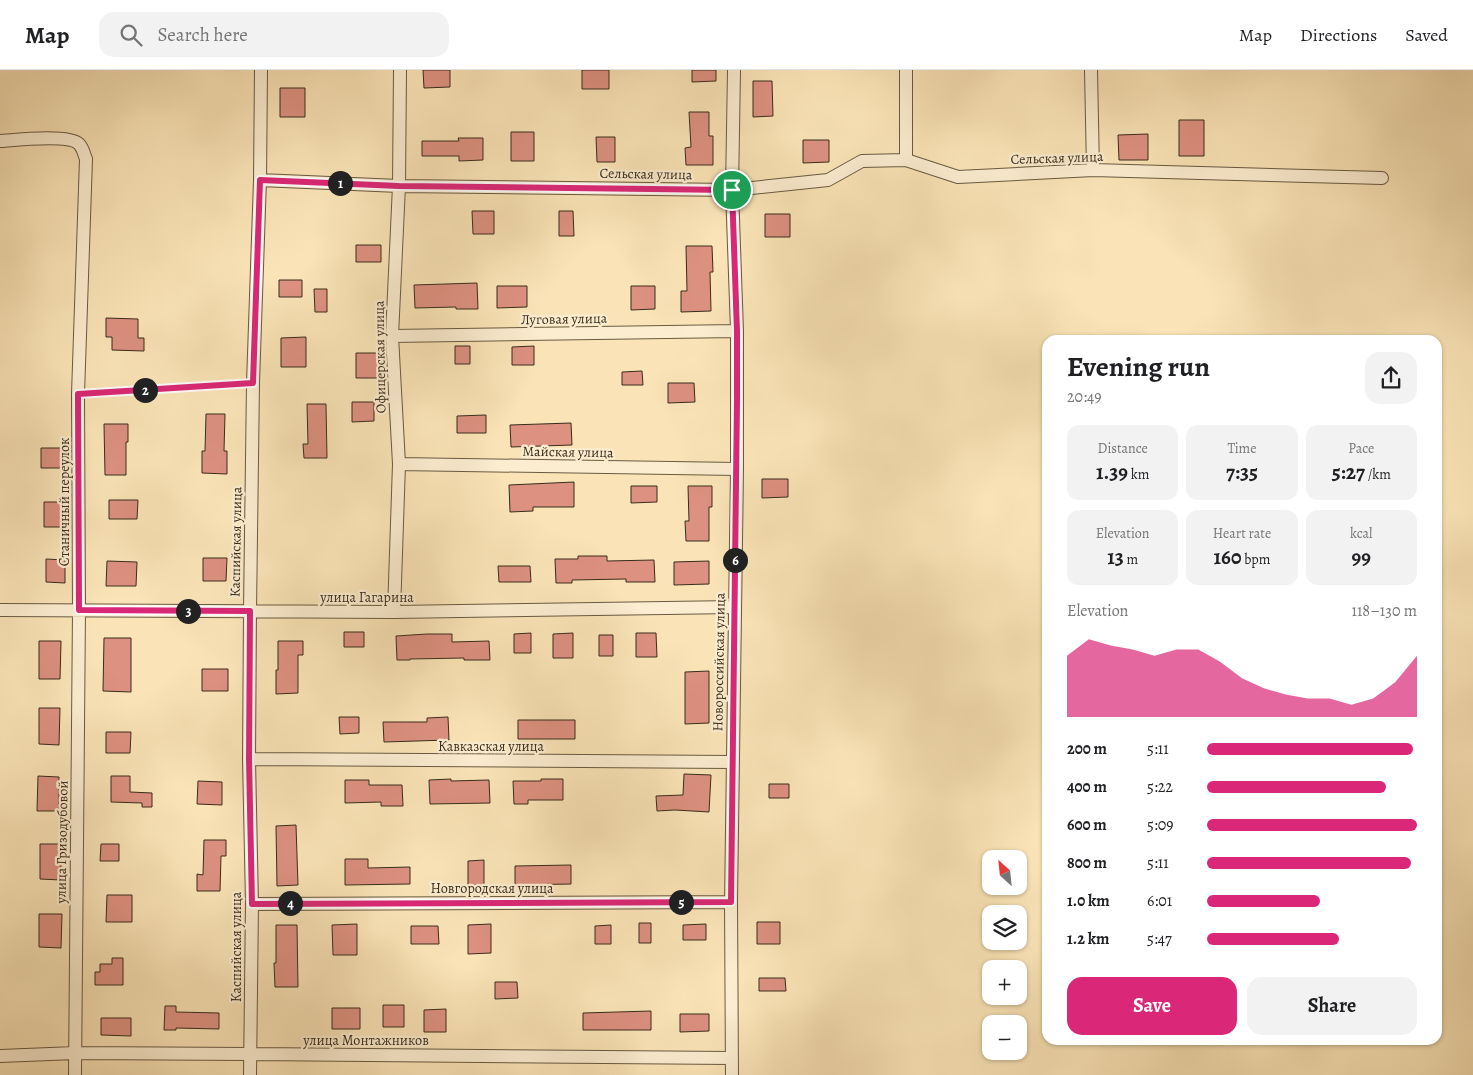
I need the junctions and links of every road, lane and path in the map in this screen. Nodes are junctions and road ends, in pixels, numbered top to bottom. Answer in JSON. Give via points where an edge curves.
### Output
{"nodes":[{"id":1,"x":261,"y":70,"type":"edge"},
{"id":2,"x":400,"y":70,"type":"edge"},
{"id":3,"x":734,"y":70,"type":"edge"},
{"id":4,"x":906,"y":70,"type":"edge"},
{"id":5,"x":1091,"y":70,"type":"edge"},
{"id":6,"x":0,"y":141,"type":"edge"},
{"id":7,"x":906,"y":160,"type":"junction"},
{"id":8,"x":1093,"y":170,"type":"junction"},
{"id":9,"x":1382,"y":178,"type":"dead end"},
{"id":10,"x":260,"y":180,"type":"junction"},
{"id":11,"x":399,"y":186,"type":"junction"},
{"id":12,"x":732,"y":190,"type":"junction"},
{"id":13,"x":737,"y":331,"type":"junction"},
{"id":14,"x":392,"y":336,"type":"junction"},
{"id":15,"x":253,"y":383,"type":"junction"},
{"id":16,"x":78,"y":394,"type":"junction"},
{"id":17,"x":399,"y":464,"type":"junction"},
{"id":18,"x":737,"y":469,"type":"junction"},
{"id":19,"x":735,"y":608,"type":"junction"},
{"id":20,"x":0,"y":610,"type":"edge"},
{"id":21,"x":79,"y":610,"type":"junction"},
{"id":22,"x":250,"y":611,"type":"junction"},
{"id":23,"x":394,"y":612,"type":"junction"},
{"id":24,"x":249,"y":759,"type":"junction"},
{"id":25,"x":733,"y":762,"type":"junction"},
{"id":26,"x":731,"y":902,"type":"junction"},
{"id":27,"x":252,"y":904,"type":"junction"},
{"id":28,"x":75,"y":1053,"type":"junction"},
{"id":29,"x":250,"y":1054,"type":"junction"},
{"id":30,"x":0,"y":1056,"type":"edge"},
{"id":31,"x":732,"y":1058,"type":"junction"},
{"id":32,"x":75,"y":1075,"type":"edge"},
{"id":33,"x":250,"y":1075,"type":"edge"},
{"id":34,"x":732,"y":1075,"type":"edge"}],
"edges":[{"from":1,"to":10,"type":"street","name":"Каспийская улица"},
{"from":2,"to":11,"type":"street","name":"Офицерская улица"},
{"from":3,"to":12,"type":"street","name":"Новороссийская улица"},
{"from":4,"to":7,"type":"street"},
{"from":5,"to":8,"type":"street"},
{"from":6,"to":16,"type":"street","name":"Станичный переулок","via":[[60,138],[79,144],[86,159]]},
{"from":7,"to":8,"type":"street","name":"Сельская улица","via":[[958,177]]},
{"from":7,"to":12,"type":"street","name":"Сельская улица","via":[[862,161],[828,180]]},
{"from":8,"to":9,"type":"street","name":"Сельская улица"},
{"from":10,"to":11,"type":"street","name":"Сельская улица"},
{"from":10,"to":15,"type":"street","name":"Каспийская улица"},
{"from":11,"to":12,"type":"street","name":"Сельская улица"},
{"from":11,"to":14,"type":"street","name":"Офицерская улица"},
{"from":12,"to":13,"type":"street","name":"Новороссийская улица"},
{"from":13,"to":14,"type":"street","name":"Луговая улица"},
{"from":13,"to":18,"type":"street","name":"Новороссийская улица"},
{"from":14,"to":17,"type":"street","name":"Офицерская улица"},
{"from":15,"to":16,"type":"lane"},
{"from":15,"to":22,"type":"street","name":"Каспийская улица"},
{"from":16,"to":21,"type":"street","name":"Станичный переулок"},
{"from":17,"to":18,"type":"street","name":"Майская улица"},
{"from":17,"to":23,"type":"street","name":"Офицерская улица"},
{"from":18,"to":19,"type":"street","name":"Новороссийская улица"},
{"from":19,"to":23,"type":"street","name":"улица Гагарина"},
{"from":19,"to":25,"type":"street","name":"Новороссийская улица"},
{"from":20,"to":21,"type":"street","name":"улица Гагарина"},
{"from":21,"to":22,"type":"street","name":"улица Гагарина"},
{"from":21,"to":28,"type":"street","name":"улица Гризодубовой"},
{"from":22,"to":23,"type":"street","name":"улица Гагарина"},
{"from":22,"to":24,"type":"street","name":"Каспийская улица"},
{"from":24,"to":25,"type":"street","name":"Кавказская улица"},
{"from":24,"to":27,"type":"street","name":"Каспийская улица"},
{"from":25,"to":26,"type":"street","name":"Новороссийская улица"},
{"from":26,"to":27,"type":"street","name":"Новгородская улица"},
{"from":26,"to":31,"type":"street","name":"Новороссийская улица"},
{"from":27,"to":29,"type":"street","name":"Каспийская улица"},
{"from":28,"to":29,"type":"street","name":"улица Монтажников"},
{"from":28,"to":30,"type":"street","name":"улица Монтажников"},
{"from":28,"to":32,"type":"street","name":"улица Гризодубовой"},
{"from":29,"to":31,"type":"street","name":"улица Монтажников"},
{"from":29,"to":33,"type":"street","name":"Каспийская улица"},
{"from":31,"to":34,"type":"street","name":"Новороссийская улица"}]}
